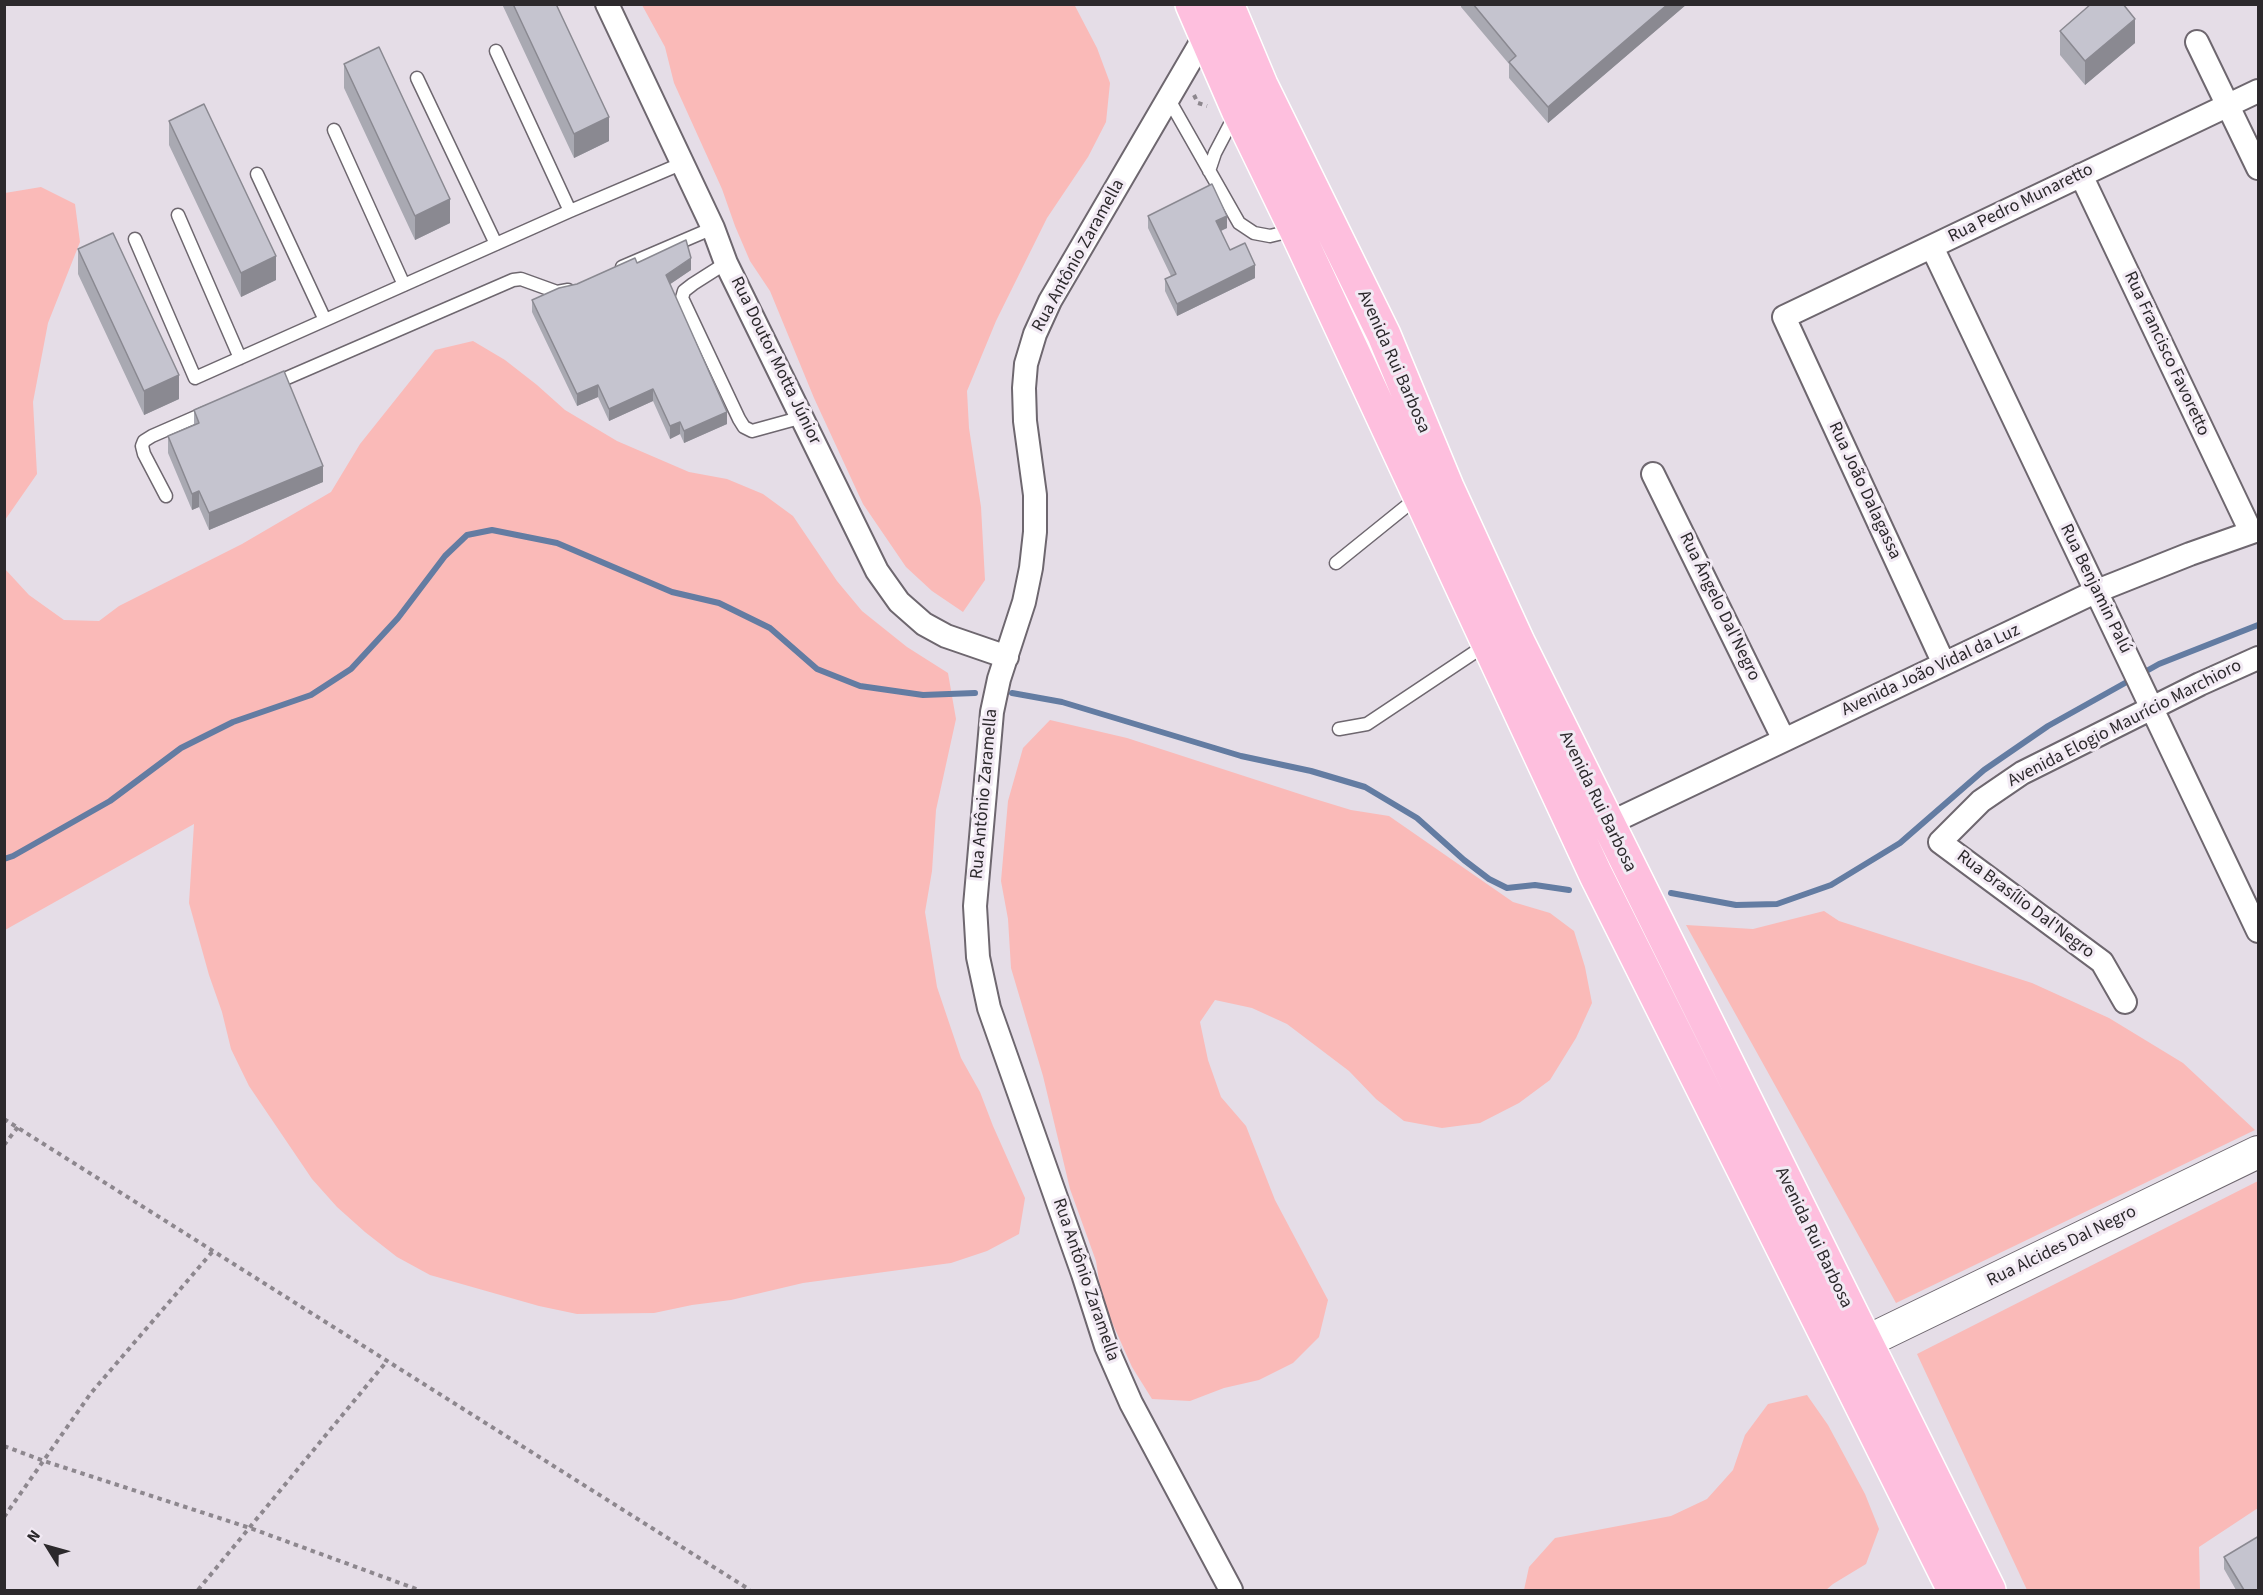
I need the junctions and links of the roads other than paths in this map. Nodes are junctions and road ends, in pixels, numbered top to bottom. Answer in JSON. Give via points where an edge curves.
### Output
{"nodes":[{"id":1,"x":607,"y":4,"type":"edge"},
{"id":2,"x":1192,"y":4,"type":"edge"},
{"id":3,"x":1225,"y":4,"type":"edge"},
{"id":4,"x":1204,"y":36,"type":"junction"},
{"id":5,"x":2197,"y":42,"type":"dead end"},
{"id":6,"x":496,"y":51,"type":"dead end"},
{"id":7,"x":417,"y":78,"type":"dead end"},
{"id":8,"x":2259,"y":91,"type":"edge"},
{"id":9,"x":1168,"y":98,"type":"junction"},
{"id":10,"x":2228,"y":105,"type":"junction"},
{"id":11,"x":1238,"y":110,"type":"junction"},
{"id":12,"x":333,"y":130,"type":"dead end"},
{"id":13,"x":682,"y":163,"type":"junction"},
{"id":14,"x":2259,"y":168,"type":"edge"},
{"id":15,"x":1209,"y":171,"type":"junction"},
{"id":16,"x":257,"y":174,"type":"dead end"},
{"id":17,"x":2081,"y":175,"type":"junction"},
{"id":18,"x":570,"y":211,"type":"junction"},
{"id":19,"x":178,"y":215,"type":"dead end"},
{"id":20,"x":713,"y":228,"type":"junction"},
{"id":21,"x":1296,"y":230,"type":"junction"},
{"id":22,"x":135,"y":240,"type":"dead end"},
{"id":23,"x":496,"y":244,"type":"junction"},
{"id":24,"x":1932,"y":247,"type":"junction"},
{"id":25,"x":726,"y":263,"type":"junction"},
{"id":26,"x":606,"y":275,"type":"edge"},
{"id":27,"x":404,"y":285,"type":"junction"},
{"id":28,"x":584,"y":285,"type":"edge"},
{"id":29,"x":1784,"y":317,"type":"joint"},
{"id":30,"x":325,"y":320,"type":"junction"},
{"id":31,"x":240,"y":358,"type":"junction"},
{"id":32,"x":261,"y":389,"type":"edge"},
{"id":33,"x":218,"y":408,"type":"edge"},
{"id":34,"x":803,"y":417,"type":"junction"},
{"id":35,"x":1653,"y":474,"type":"dead end"},
{"id":36,"x":1419,"y":495,"type":"junction"},
{"id":37,"x":166,"y":496,"type":"dead end"},
{"id":38,"x":2254,"y":531,"type":"edge"},
{"id":39,"x":1336,"y":563,"type":"dead end"},
{"id":40,"x":2097,"y":591,"type":"junction"},
{"id":41,"x":1488,"y":643,"type":"junction"},
{"id":42,"x":1007,"y":657,"type":"junction"},
{"id":43,"x":2259,"y":658,"type":"edge"},
{"id":44,"x":1944,"y":664,"type":"junction"},
{"id":45,"x":2149,"y":701,"type":"junction"},
{"id":46,"x":1339,"y":729,"type":"dead end"},
{"id":47,"x":1784,"y":740,"type":"junction"},
{"id":48,"x":1608,"y":824,"type":"junction"},
{"id":49,"x":1940,"y":842,"type":"joint"},
{"id":50,"x":2259,"y":931,"type":"edge"},
{"id":51,"x":2125,"y":1002,"type":"dead end"},
{"id":52,"x":2259,"y":1152,"type":"edge"},
{"id":53,"x":1865,"y":1342,"type":"junction"},
{"id":54,"x":1837,"y":1356,"type":"junction"},
{"id":55,"x":1232,"y":1590,"type":"edge"},
{"id":56,"x":1954,"y":1590,"type":"edge"},
{"id":57,"x":1989,"y":1590,"type":"edge"}],
"edges":[{"from":1,"to":13,"type":"street","name":"Rua Doutor Motta Júnior"},
{"from":2,"to":4,"type":"main road","name":"Avenida Rui Barbosa"},
{"from":3,"to":4,"type":"street","name":"Rua Antônio Zaramella"},
{"from":3,"to":48,"type":"main road","name":"Avenida Rui Barbosa","via":[[1384,335],[1485,574]]},
{"from":4,"to":9,"type":"street","name":"Rua Antônio Zaramella"},
{"from":4,"to":11,"type":"main road","name":"Avenida Rui Barbosa"},
{"from":5,"to":10,"type":"street"},
{"from":6,"to":18,"type":"lane"},
{"from":7,"to":23,"type":"lane"},
{"from":8,"to":10,"type":"street","name":"Rua Pedro Munaretto"},
{"from":9,"to":15,"type":"lane"},
{"from":9,"to":42,"type":"street","name":"Rua Antônio Zaramella","via":[[1050,301],[1026,364],[1024,399],[1035,495],[1035,532],[1024,602]]},
{"from":10,"to":14,"type":"street"},
{"from":10,"to":17,"type":"street","name":"Rua Pedro Munaretto"},
{"from":11,"to":15,"type":"lane"},
{"from":11,"to":21,"type":"main road","name":"Avenida Rui Barbosa"},
{"from":12,"to":27,"type":"lane"},
{"from":13,"to":18,"type":"lane"},
{"from":13,"to":20,"type":"street","name":"Rua Doutor Motta Júnior"},
{"from":15,"to":21,"type":"lane","via":[[1239,223],[1254,233],[1270,236]]},
{"from":16,"to":30,"type":"lane"},
{"from":17,"to":24,"type":"street","name":"Rua Pedro Munaretto"},
{"from":17,"to":38,"type":"street","name":"Rua Francisco Favoretto"},
{"from":18,"to":23,"type":"lane"},
{"from":19,"to":31,"type":"lane"},
{"from":20,"to":25,"type":"street","name":"Rua Doutor Motta Júnior"},
{"from":20,"to":26,"type":"lane"},
{"from":21,"to":36,"type":"main road","name":"Avenida Rui Barbosa"},
{"from":22,"to":31,"type":"lane","via":[[195,378]]},
{"from":23,"to":27,"type":"lane"},
{"from":24,"to":29,"type":"street","name":"Rua Pedro Munaretto"},
{"from":24,"to":40,"type":"street","name":"Rua Benjamin Palú"},
{"from":25,"to":34,"type":"street","name":"Rua Doutor Motta Júnior"},
{"from":25,"to":34,"type":"lane","via":[[684,291],[682,298],[739,419],[752,431]]},
{"from":27,"to":30,"type":"lane"},
{"from":28,"to":32,"type":"lane","via":[[557,292],[521,279],[513,280]]},
{"from":29,"to":44,"type":"street","name":"Rua João Dalagassa"},
{"from":30,"to":31,"type":"lane"},
{"from":33,"to":37,"type":"lane","via":[[144,441],[144,454]]},
{"from":34,"to":42,"type":"street","name":"Rua Doutor Motta Júnior","via":[[877,571],[899,602],[924,624],[946,636]]},
{"from":35,"to":47,"type":"street","name":"Rua Ângelo Dal'Negro"},
{"from":36,"to":39,"type":"lane"},
{"from":36,"to":41,"type":"main road","name":"Avenida Rui Barbosa"},
{"from":38,"to":40,"type":"street","name":"Avenida João Vidal da Luz"},
{"from":40,"to":44,"type":"street","name":"Avenida João Vidal da Luz"},
{"from":40,"to":45,"type":"street","name":"Rua Benjamin Palú"},
{"from":41,"to":46,"type":"lane","via":[[1367,724]]},
{"from":41,"to":54,"type":"main road","name":"Avenida Rui Barbosa","via":[[1628,942]]},
{"from":42,"to":55,"type":"street","name":"Rua Antônio Zaramella","via":[[992,712],[975,906],[978,957],[988,1008],[1106,1346],[1131,1403]]},
{"from":43,"to":45,"type":"street","name":"Avenida Elogio Maurício Marchioro"},
{"from":44,"to":47,"type":"street","name":"Avenida João Vidal da Luz"},
{"from":45,"to":49,"type":"street","name":"Avenida Elogio Maurício Marchioro","via":[[1999,787]]},
{"from":45,"to":50,"type":"street","name":"Rua Benjamin Palú"},
{"from":47,"to":48,"type":"street","name":"Avenida João Vidal da Luz"},
{"from":48,"to":53,"type":"main road","name":"Avenida Rui Barbosa"},
{"from":49,"to":51,"type":"street","name":"Rua Brasílio Dal'Negro","via":[[2094,956],[2108,970]]},
{"from":52,"to":53,"type":"main road","name":"Rua Alcides Dal Negro"},
{"from":53,"to":54,"type":"main road","name":"Rua Alcides Dal Negro"},
{"from":53,"to":57,"type":"main road","name":"Avenida Rui Barbosa"},
{"from":54,"to":56,"type":"main road","name":"Avenida Rui Barbosa"}]}
